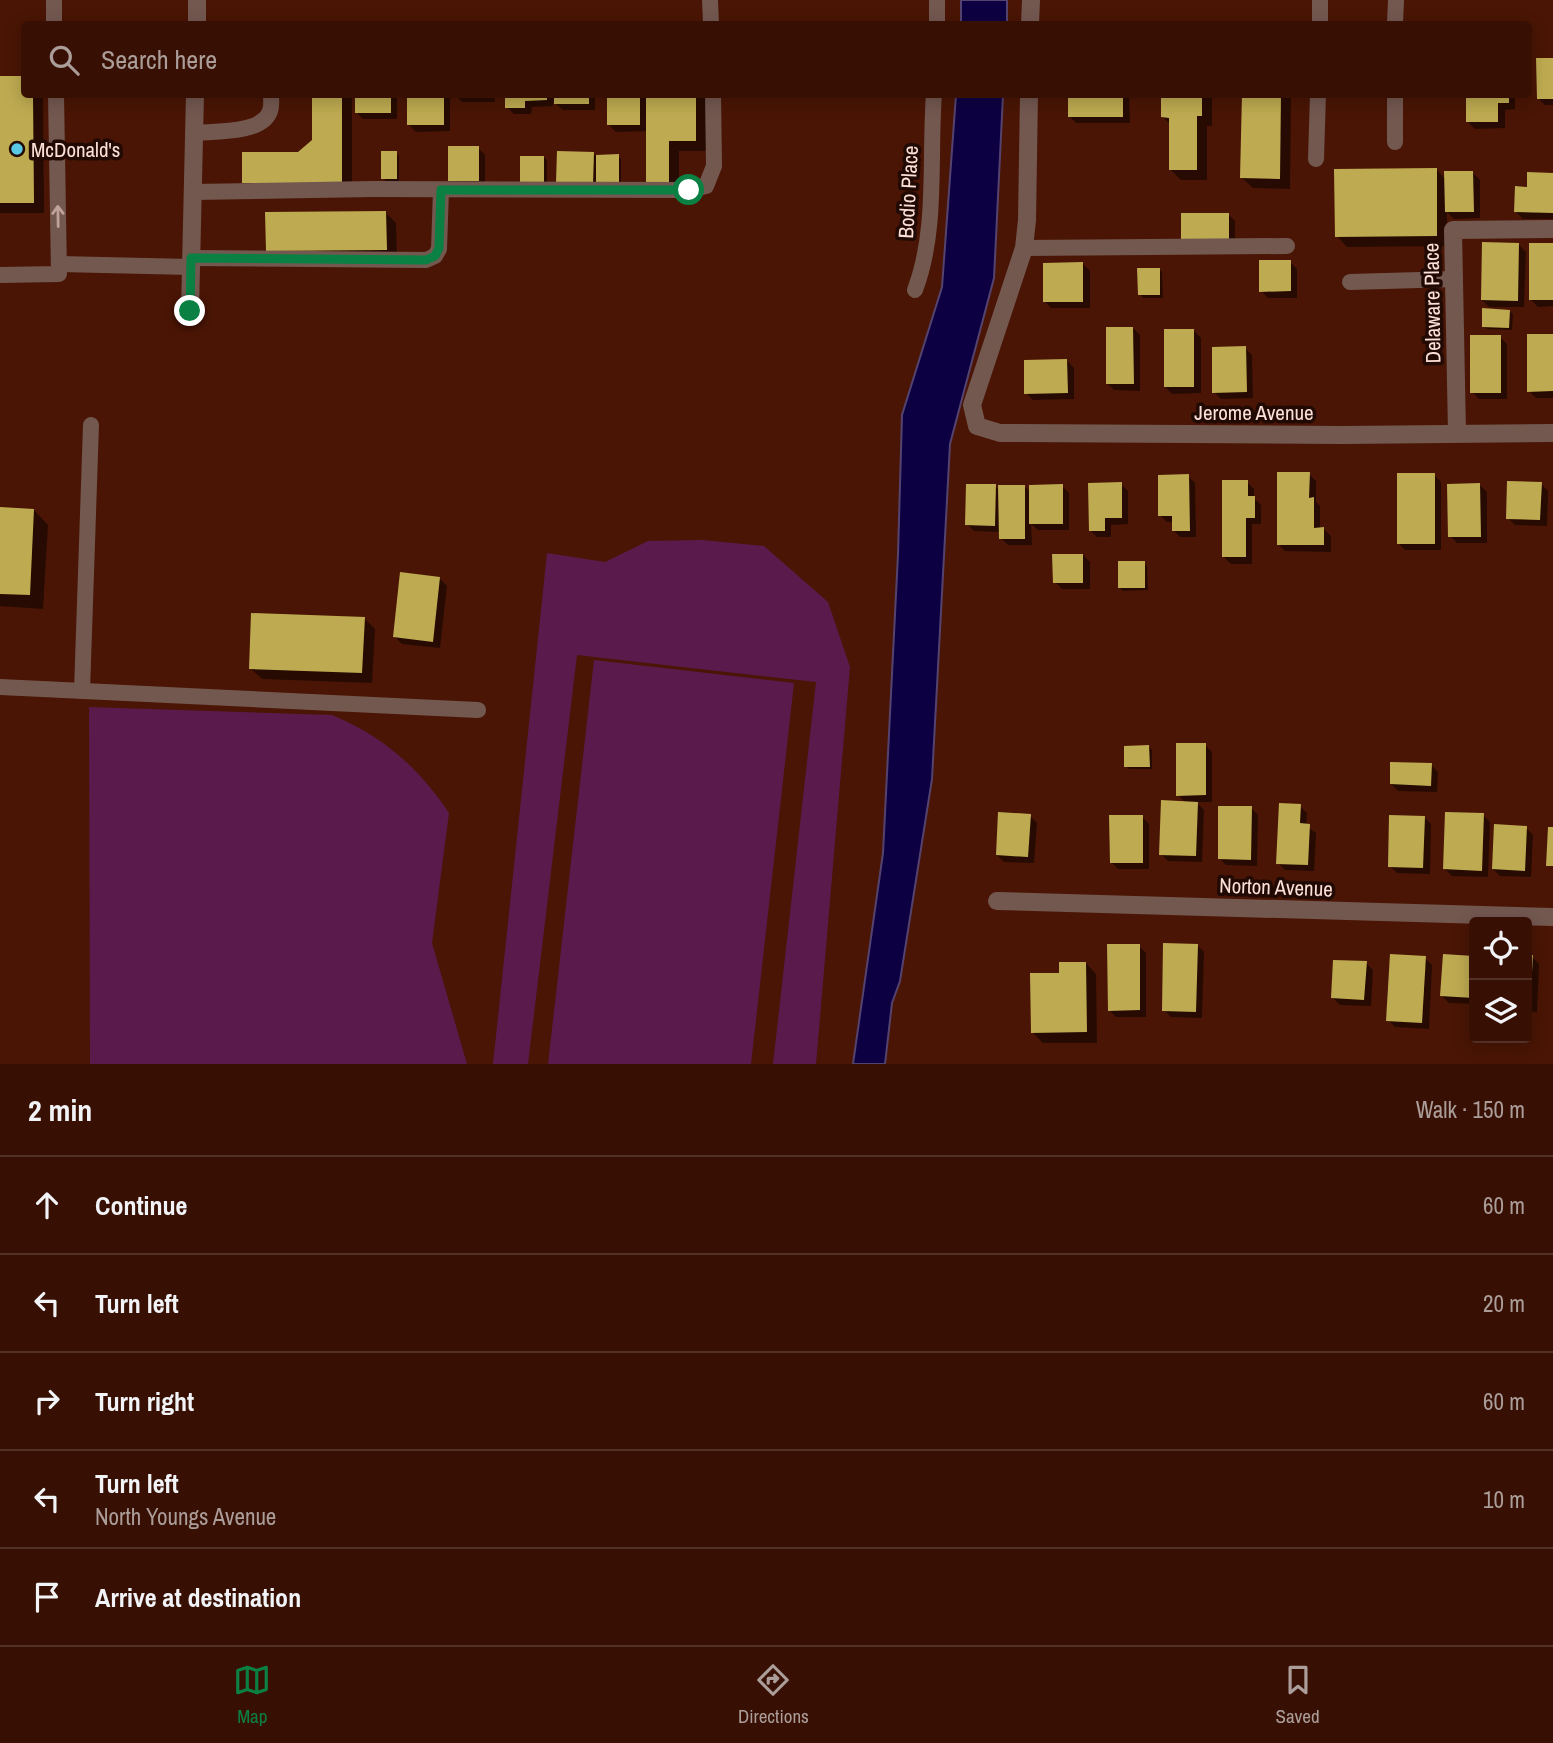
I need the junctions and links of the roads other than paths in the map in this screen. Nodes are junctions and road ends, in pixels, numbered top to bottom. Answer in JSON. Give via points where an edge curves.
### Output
{"nodes":[{"id":1,"x":54,"y":0,"type":"edge"},
{"id":2,"x":197,"y":0,"type":"edge"},
{"id":3,"x":710,"y":0,"type":"edge"},
{"id":4,"x":937,"y":0,"type":"edge"},
{"id":5,"x":1031,"y":0,"type":"edge"},
{"id":6,"x":1320,"y":0,"type":"edge"},
{"id":7,"x":1395,"y":0,"type":"edge"},
{"id":8,"x":54,"y":21,"type":"edge"},
{"id":9,"x":197,"y":21,"type":"edge"},
{"id":10,"x":711,"y":21,"type":"edge"},
{"id":11,"x":937,"y":21,"type":"edge"},
{"id":12,"x":1030,"y":21,"type":"edge"},
{"id":13,"x":1320,"y":21,"type":"edge"},
{"id":14,"x":1395,"y":21,"type":"edge"},
{"id":15,"x":56,"y":98,"type":"edge"},
{"id":16,"x":195,"y":98,"type":"edge"},
{"id":17,"x":271,"y":98,"type":"edge"},
{"id":18,"x":713,"y":98,"type":"edge"},
{"id":19,"x":934,"y":98,"type":"edge"},
{"id":20,"x":1029,"y":98,"type":"edge"},
{"id":21,"x":1318,"y":98,"type":"edge"},
{"id":22,"x":1395,"y":98,"type":"edge"},
{"id":23,"x":194,"y":133,"type":"junction"},
{"id":24,"x":1395,"y":142,"type":"dead end"},
{"id":25,"x":1316,"y":159,"type":"dead end"},
{"id":26,"x":441,"y":190,"type":"junction"},
{"id":27,"x":192,"y":192,"type":"junction"},
{"id":28,"x":1553,"y":229,"type":"edge"},
{"id":29,"x":1286,"y":246,"type":"dead end"},
{"id":30,"x":1024,"y":248,"type":"junction"},
{"id":31,"x":191,"y":263,"type":"junction"},
{"id":32,"x":59,"y":264,"type":"junction"},
{"id":33,"x":0,"y":275,"type":"edge"},
{"id":34,"x":1454,"y":279,"type":"junction"},
{"id":35,"x":1350,"y":282,"type":"dead end"},
{"id":36,"x":915,"y":290,"type":"dead end"},
{"id":37,"x":190,"y":311,"type":"dead end"},
{"id":38,"x":91,"y":425,"type":"dead end"},
{"id":39,"x":1457,"y":433,"type":"junction"},
{"id":40,"x":1553,"y":433,"type":"edge"},
{"id":41,"x":0,"y":687,"type":"edge"},
{"id":42,"x":82,"y":691,"type":"junction"},
{"id":43,"x":478,"y":710,"type":"dead end"},
{"id":44,"x":997,"y":901,"type":"dead end"},
{"id":45,"x":1553,"y":917,"type":"edge"}],
"edges":[{"from":1,"to":8,"type":"lane"},
{"from":2,"to":9,"type":"street"},
{"from":3,"to":10,"type":"lane"},
{"from":4,"to":11,"type":"lane"},
{"from":5,"to":12,"type":"street"},
{"from":6,"to":13,"type":"lane"},
{"from":7,"to":14,"type":"lane"},
{"from":32,"to":15,"type":"lane","one_way":true},
{"from":16,"to":23,"type":"street"},
{"from":17,"to":23,"type":"lane","via":[[271,110],[264,120],[249,128]]},
{"from":18,"to":26,"type":"lane","via":[[714,166],[706,186],[689,190]]},
{"from":19,"to":36,"type":"lane","name":"Bodio Place","via":[[928,232]]},
{"from":20,"to":30,"type":"street"},
{"from":21,"to":25,"type":"lane"},
{"from":22,"to":24,"type":"lane"},
{"from":23,"to":27,"type":"street"},
{"from":26,"to":27,"type":"lane"},
{"from":26,"to":31,"type":"lane","via":[[439,248],[426,260]]},
{"from":27,"to":31,"type":"street"},
{"from":28,"to":34,"type":"street","name":"Delaware Place","via":[[1453,230]]},
{"from":29,"to":30,"type":"lane"},
{"from":30,"to":39,"type":"street","name":"Jerome Avenue","via":[[972,405],[977,426],[1000,433]]},
{"from":31,"to":32,"type":"lane"},
{"from":31,"to":37,"type":"street"},
{"from":32,"to":33,"type":"lane","via":[[59,274]]},
{"from":34,"to":35,"type":"lane"},
{"from":34,"to":39,"type":"street","name":"Delaware Place"},
{"from":38,"to":42,"type":"lane"},
{"from":39,"to":40,"type":"street","name":"Jerome Avenue"},
{"from":41,"to":42,"type":"lane"},
{"from":42,"to":43,"type":"lane"},
{"from":44,"to":45,"type":"street","name":"Norton Avenue"}]}
